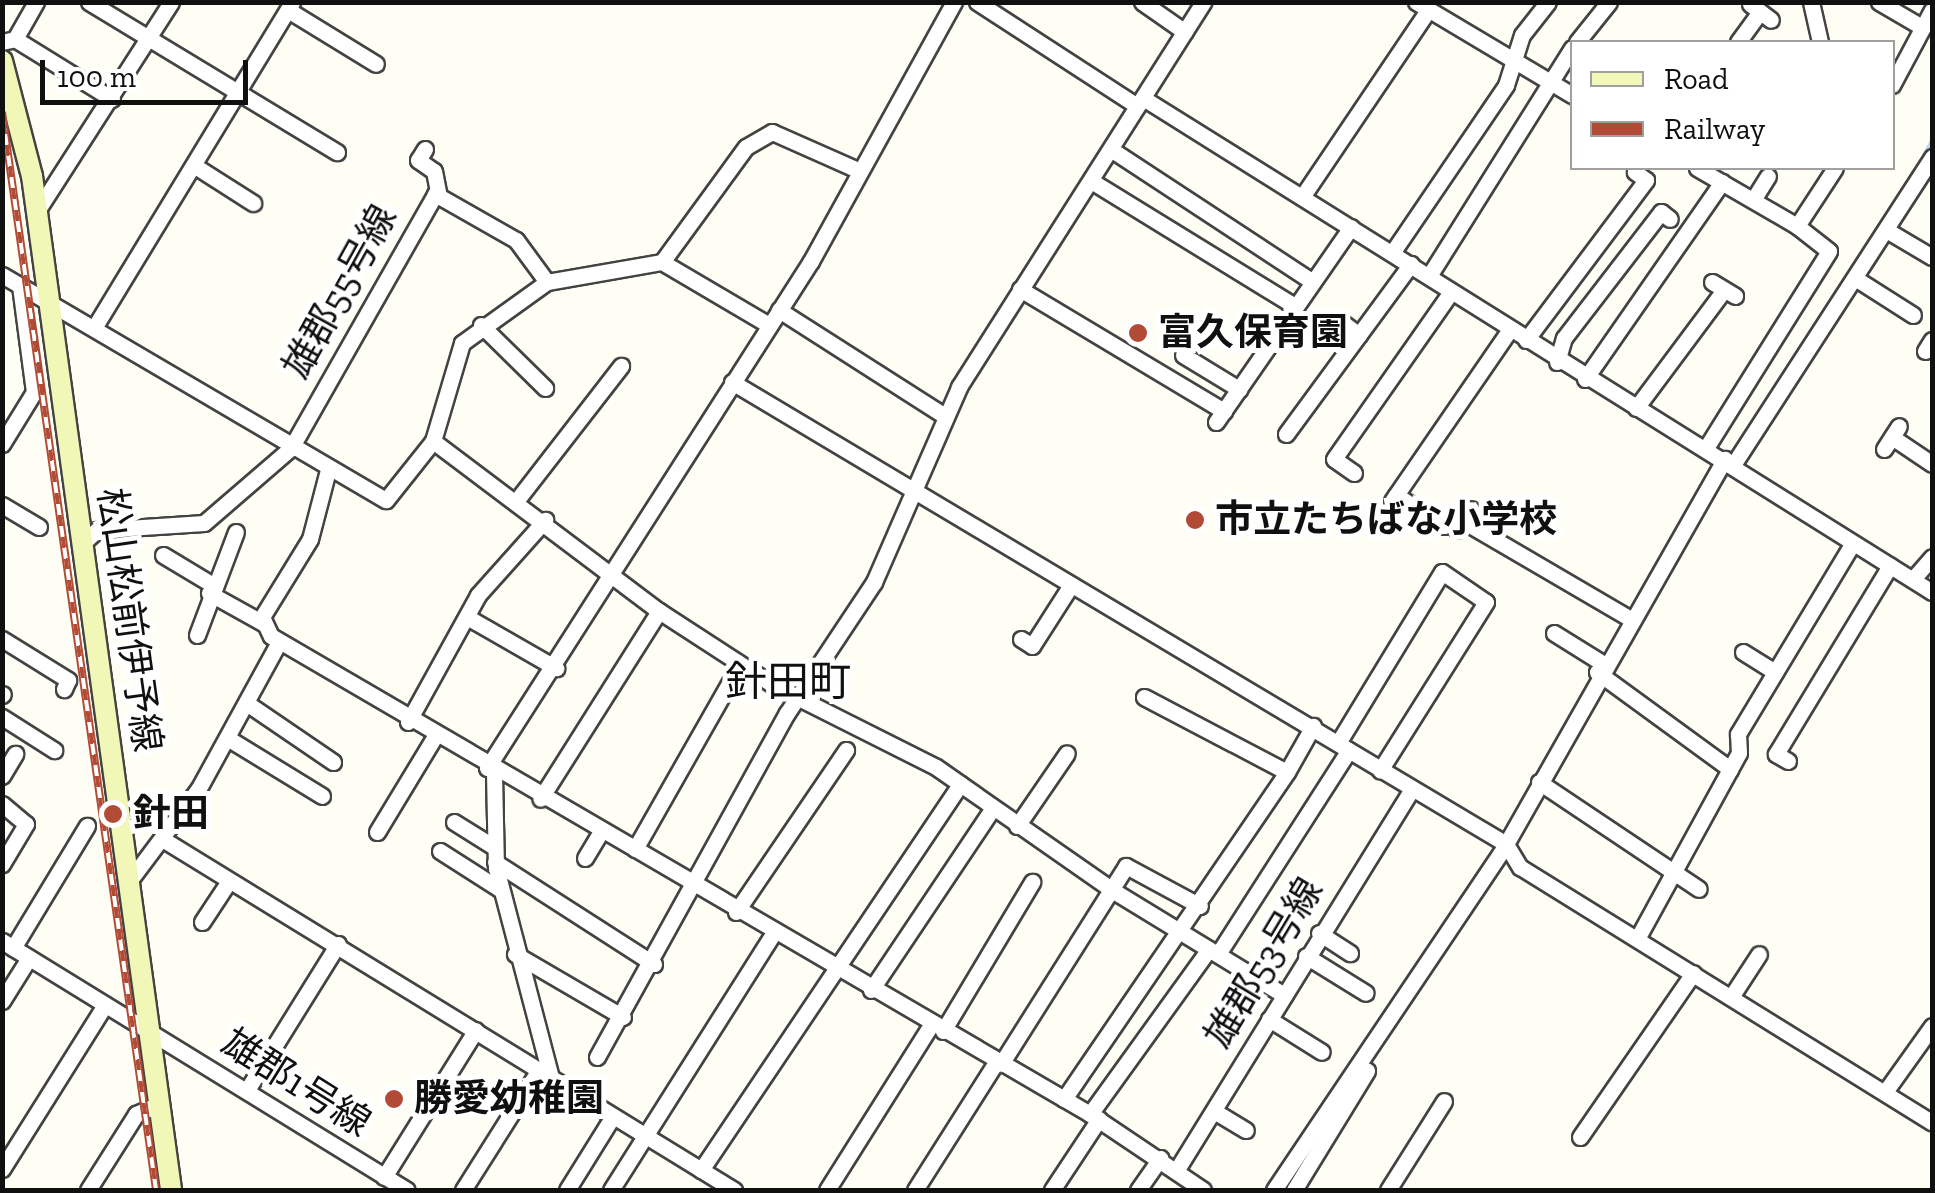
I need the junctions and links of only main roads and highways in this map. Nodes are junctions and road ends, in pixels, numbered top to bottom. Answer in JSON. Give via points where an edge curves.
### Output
{"nodes":[{"id":1,"x":2,"y":61,"type":"edge"},
{"id":2,"x":172,"y":1190,"type":"edge"}],
"edges":[{"from":1,"to":2,"type":"main road","name":"松山松前伊予線","via":[[37,211]]}]}
